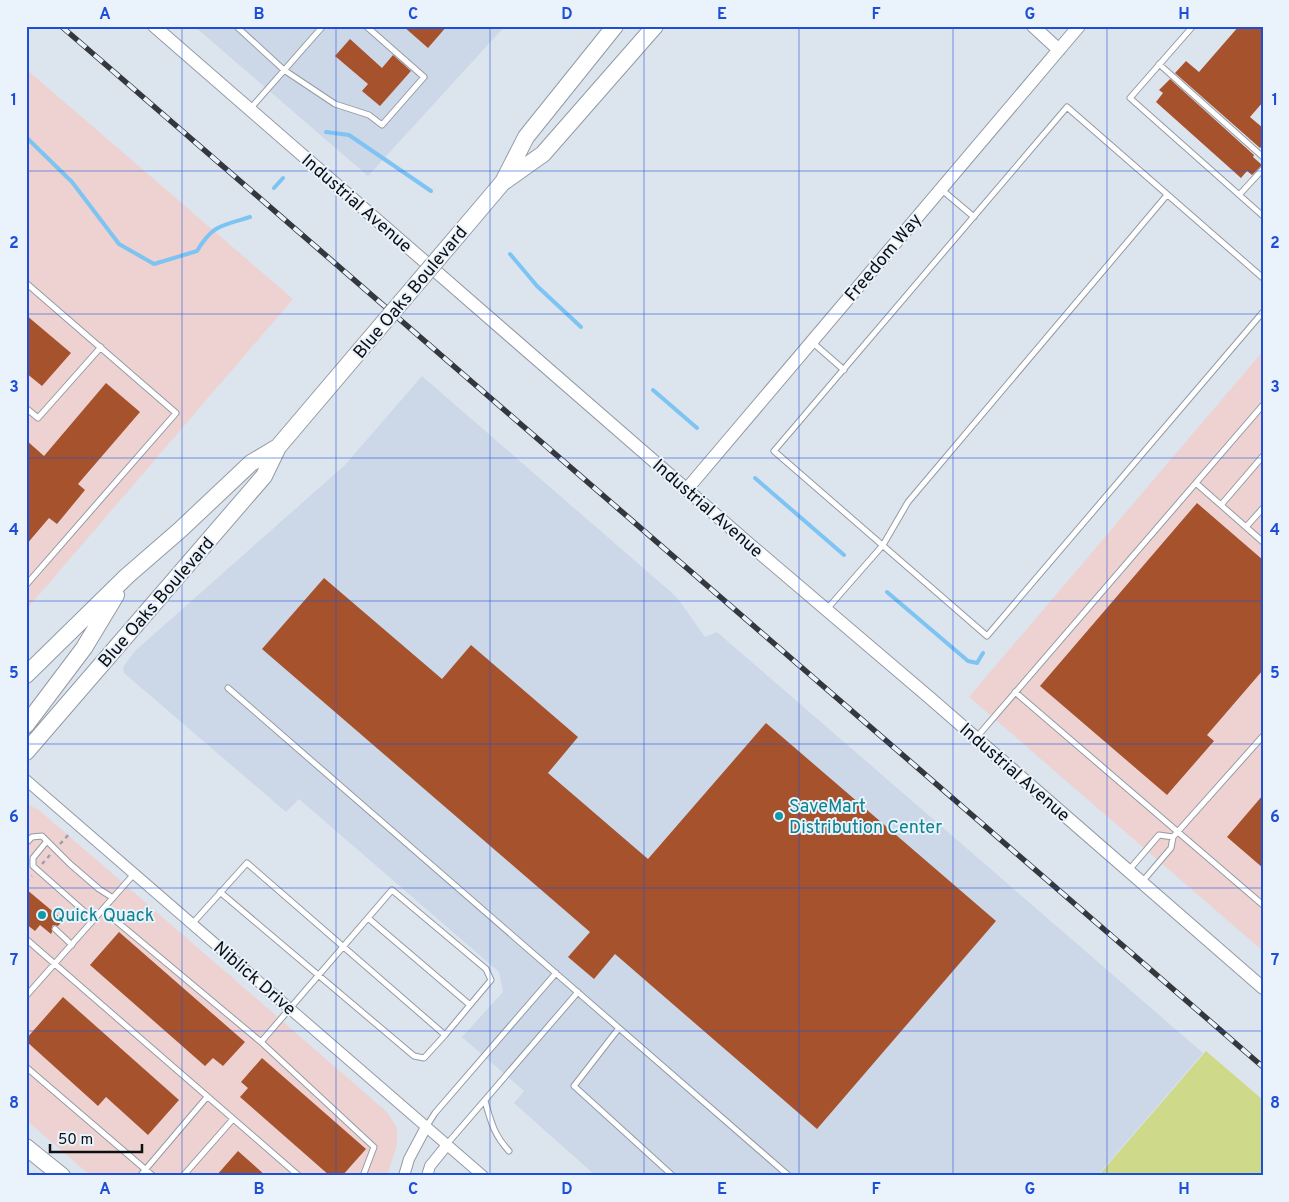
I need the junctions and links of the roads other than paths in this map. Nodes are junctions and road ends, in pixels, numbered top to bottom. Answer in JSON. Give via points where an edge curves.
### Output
{"nodes":[{"id":1,"x":154,"y":26,"type":"edge"},
{"id":2,"x":236,"y":26,"type":"edge"},
{"id":3,"x":313,"y":26,"type":"edge"},
{"id":4,"x":323,"y":26,"type":"edge"},
{"id":5,"x":366,"y":26,"type":"edge"},
{"id":6,"x":614,"y":26,"type":"edge"},
{"id":7,"x":654,"y":26,"type":"edge"},
{"id":8,"x":1032,"y":26,"type":"edge"},
{"id":9,"x":1079,"y":26,"type":"edge"},
{"id":10,"x":1192,"y":26,"type":"edge"},
{"id":11,"x":318,"y":31,"type":"junction"},
{"id":12,"x":1059,"y":50,"type":"junction"},
{"id":13,"x":1159,"y":64,"type":"junction"},
{"id":14,"x":284,"y":70,"type":"junction"},
{"id":15,"x":250,"y":110,"type":"junction"},
{"id":16,"x":1263,"y":157,"type":"edge"},
{"id":17,"x":1263,"y":169,"type":"edge"},
{"id":18,"x":503,"y":182,"type":"junction"},
{"id":19,"x":941,"y":189,"type":"junction"},
{"id":20,"x":1167,"y":195,"type":"junction"},
{"id":21,"x":1240,"y":195,"type":"junction"},
{"id":22,"x":1263,"y":216,"type":"edge"},
{"id":23,"x":974,"y":217,"type":"junction"},
{"id":24,"x":1263,"y":278,"type":"edge"},
{"id":25,"x":26,"y":283,"type":"edge"},
{"id":26,"x":1263,"y":312,"type":"edge"},
{"id":27,"x":811,"y":342,"type":"junction"},
{"id":28,"x":101,"y":348,"type":"junction"},
{"id":29,"x":844,"y":370,"type":"junction"},
{"id":30,"x":1263,"y":405,"type":"edge"},
{"id":31,"x":26,"y":408,"type":"edge"},
{"id":32,"x":278,"y":447,"type":"junction"},
{"id":33,"x":1263,"y":456,"type":"edge"},
{"id":34,"x":1196,"y":484,"type":"junction"},
{"id":35,"x":687,"y":489,"type":"junction"},
{"id":36,"x":1221,"y":505,"type":"junction"},
{"id":37,"x":1263,"y":508,"type":"edge"},
{"id":38,"x":1246,"y":527,"type":"junction"},
{"id":39,"x":1263,"y":542,"type":"edge"},
{"id":40,"x":884,"y":545,"type":"junction"},
{"id":41,"x":127,"y":576,"type":"junction"},
{"id":42,"x":26,"y":585,"type":"edge"},
{"id":43,"x":827,"y":610,"type":"junction"},
{"id":44,"x":28,"y":669,"type":"edge"},
{"id":45,"x":228,"y":688,"type":"dead end"},
{"id":46,"x":1015,"y":692,"type":"junction"},
{"id":47,"x":26,"y":724,"type":"edge"},
{"id":48,"x":1263,"y":736,"type":"edge"},
{"id":49,"x":976,"y":738,"type":"junction"},
{"id":50,"x":26,"y":752,"type":"edge"},
{"id":51,"x":26,"y":780,"type":"edge"},
{"id":52,"x":1178,"y":832,"type":"junction"},
{"id":53,"x":1173,"y":837,"type":"junction"},
{"id":54,"x":48,"y":841,"type":"junction"},
{"id":55,"x":26,"y":843,"type":"edge"},
{"id":56,"x":1128,"y":870,"type":"junction"},
{"id":57,"x":134,"y":874,"type":"junction"},
{"id":58,"x":1142,"y":882,"type":"junction"},
{"id":59,"x":220,"y":892,"type":"junction"},
{"id":60,"x":113,"y":898,"type":"junction"},
{"id":61,"x":1263,"y":904,"type":"edge"},
{"id":62,"x":103,"y":910,"type":"junction"},
{"id":63,"x":368,"y":918,"type":"junction"},
{"id":64,"x":94,"y":920,"type":"junction"},
{"id":65,"x":192,"y":924,"type":"junction"},
{"id":66,"x":55,"y":929,"type":"dead end"},
{"id":67,"x":26,"y":939,"type":"edge"},
{"id":68,"x":72,"y":945,"type":"junction"},
{"id":69,"x":343,"y":947,"type":"junction"},
{"id":70,"x":55,"y":964,"type":"junction"},
{"id":71,"x":556,"y":973,"type":"junction"},
{"id":72,"x":319,"y":975,"type":"junction"},
{"id":73,"x":1263,"y":988,"type":"edge"},
{"id":74,"x":578,"y":992,"type":"junction"},
{"id":75,"x":26,"y":996,"type":"edge"},
{"id":76,"x":470,"y":1005,"type":"junction"},
{"id":77,"x":290,"y":1008,"type":"junction"},
{"id":78,"x":619,"y":1028,"type":"junction"},
{"id":79,"x":445,"y":1035,"type":"junction"},
{"id":80,"x":261,"y":1042,"type":"junction"},
{"id":81,"x":26,"y":1067,"type":"edge"},
{"id":82,"x":207,"y":1097,"type":"junction"},
{"id":83,"x":485,"y":1101,"type":"junction"},
{"id":84,"x":233,"y":1119,"type":"junction"},
{"id":85,"x":426,"y":1127,"type":"junction"},
{"id":86,"x":447,"y":1145,"type":"junction"},
{"id":87,"x":26,"y":1147,"type":"edge"},
{"id":88,"x":509,"y":1151,"type":"dead end"},
{"id":89,"x":146,"y":1169,"type":"junction"},
{"id":90,"x":62,"y":1176,"type":"edge"},
{"id":91,"x":140,"y":1176,"type":"edge"},
{"id":92,"x":153,"y":1176,"type":"edge"},
{"id":93,"x":182,"y":1176,"type":"edge"},
{"id":94,"x":299,"y":1176,"type":"edge"},
{"id":95,"x":363,"y":1176,"type":"edge"},
{"id":96,"x":404,"y":1176,"type":"edge"},
{"id":97,"x":427,"y":1176,"type":"edge"},
{"id":98,"x":483,"y":1176,"type":"edge"},
{"id":99,"x":673,"y":1176,"type":"edge"},
{"id":100,"x":789,"y":1176,"type":"edge"}],
"edges":[{"from":1,"to":15,"type":"street","name":"Industrial Avenue"},
{"from":2,"to":14,"type":"lane"},
{"from":3,"to":11,"type":"lane"},
{"from":4,"to":11,"type":"lane"},
{"from":5,"to":14,"type":"lane","via":[[424,77],[382,125],[369,115],[335,104]]},
{"from":6,"to":18,"type":"main road","name":"Blue Oaks Boulevard","via":[[526,137]]},
{"from":7,"to":18,"type":"main road","name":"Blue Oaks Boulevard","via":[[543,154]]},
{"from":8,"to":12,"type":"street"},
{"from":9,"to":12,"type":"street","name":"Freedom Way"},
{"from":10,"to":13,"type":"lane"},
{"from":11,"to":14,"type":"lane"},
{"from":12,"to":19,"type":"street","name":"Freedom Way"},
{"from":13,"to":16,"type":"lane"},
{"from":13,"to":21,"type":"lane","via":[[1130,98]]},
{"from":14,"to":15,"type":"lane"},
{"from":15,"to":35,"type":"street","name":"Industrial Avenue"},
{"from":17,"to":21,"type":"lane"},
{"from":18,"to":32,"type":"main road","name":"Blue Oaks Boulevard","bridge":true},
{"from":19,"to":23,"type":"lane"},
{"from":19,"to":27,"type":"street","name":"Freedom Way"},
{"from":20,"to":23,"type":"lane","via":[[1067,108]]},
{"from":20,"to":24,"type":"lane"},
{"from":20,"to":40,"type":"lane","via":[[908,502]]},
{"from":21,"to":22,"type":"lane"},
{"from":23,"to":29,"type":"lane"},
{"from":25,"to":28,"type":"lane"},
{"from":26,"to":40,"type":"lane","via":[[987,636]]},
{"from":27,"to":29,"type":"lane"},
{"from":27,"to":35,"type":"street","name":"Freedom Way"},
{"from":28,"to":31,"type":"lane","via":[[38,418]]},
{"from":28,"to":42,"type":"lane","via":[[176,413]]},
{"from":29,"to":40,"type":"lane","via":[[774,451]]},
{"from":30,"to":34,"type":"lane"},
{"from":32,"to":41,"type":"main road","name":"Blue Oaks Boulevard","via":[[251,463]]},
{"from":32,"to":50,"type":"main road","name":"Blue Oaks Boulevard","via":[[264,476]]},
{"from":33,"to":36,"type":"lane"},
{"from":34,"to":36,"type":"lane"},
{"from":34,"to":46,"type":"lane"},
{"from":35,"to":43,"type":"street","name":"Industrial Avenue"},
{"from":36,"to":38,"type":"lane"},
{"from":37,"to":38,"type":"lane"},
{"from":38,"to":39,"type":"lane"},
{"from":40,"to":43,"type":"lane"},
{"from":41,"to":44,"type":"main road","name":"Blue Oaks Boulevard"},
{"from":41,"to":47,"type":"main road","via":[[84,648]]},
{"from":43,"to":49,"type":"street","name":"Industrial Avenue"},
{"from":45,"to":71,"type":"lane"},
{"from":46,"to":49,"type":"lane"},
{"from":46,"to":52,"type":"lane"},
{"from":48,"to":52,"type":"lane"},
{"from":49,"to":56,"type":"street","name":"Industrial Avenue"},
{"from":51,"to":57,"type":"street","name":"Niblick Drive"},
{"from":52,"to":53,"type":"lane"},
{"from":52,"to":61,"type":"lane"},
{"from":53,"to":56,"type":"lane","via":[[1159,835]]},
{"from":53,"to":58,"type":"lane","via":[[1171,848]]},
{"from":54,"to":55,"type":"lane","via":[[42,836],[32,837]]},
{"from":54,"to":60,"type":"lane","via":[[70,864]]},
{"from":54,"to":64,"type":"lane","via":[[33,858],[33,866]]},
{"from":56,"to":58,"type":"street","name":"Industrial Avenue"},
{"from":57,"to":60,"type":"lane"},
{"from":57,"to":65,"type":"street","name":"Niblick Drive"},
{"from":58,"to":73,"type":"street","name":"Industrial Avenue"},
{"from":59,"to":65,"type":"lane"},
{"from":59,"to":69,"type":"lane","via":[[248,862]]},
{"from":59,"to":72,"type":"lane"},
{"from":60,"to":62,"type":"lane"},
{"from":62,"to":64,"type":"lane"},
{"from":62,"to":80,"type":"lane"},
{"from":63,"to":69,"type":"lane"},
{"from":63,"to":76,"type":"lane"},
{"from":63,"to":76,"type":"lane","via":[[392,890],[486,969],[491,980]]},
{"from":64,"to":68,"type":"lane"},
{"from":65,"to":77,"type":"street","name":"Niblick Drive"},
{"from":66,"to":68,"type":"lane"},
{"from":67,"to":70,"type":"lane"},
{"from":68,"to":70,"type":"lane"},
{"from":69,"to":72,"type":"lane"},
{"from":69,"to":79,"type":"lane"},
{"from":70,"to":75,"type":"lane"},
{"from":70,"to":82,"type":"lane"},
{"from":71,"to":74,"type":"lane"},
{"from":71,"to":85,"type":"lane"},
{"from":72,"to":77,"type":"lane"},
{"from":72,"to":79,"type":"lane","via":[[414,1056],[424,1058]]},
{"from":74,"to":78,"type":"lane"},
{"from":74,"to":83,"type":"lane"},
{"from":76,"to":79,"type":"lane"},
{"from":77,"to":80,"type":"lane"},
{"from":77,"to":85,"type":"street","name":"Niblick Drive"},
{"from":78,"to":99,"type":"lane","via":[[574,1086]]},
{"from":78,"to":100,"type":"lane"},
{"from":80,"to":95,"type":"lane","via":[[374,1147]]},
{"from":81,"to":89,"type":"lane"},
{"from":82,"to":84,"type":"lane"},
{"from":82,"to":89,"type":"lane"},
{"from":83,"to":86,"type":"lane"},
{"from":83,"to":88,"type":"lane","via":[[494,1133]]},
{"from":84,"to":93,"type":"lane"},
{"from":84,"to":94,"type":"lane"},
{"from":85,"to":86,"type":"street","name":"Niblick Drive"},
{"from":85,"to":96,"type":"street"},
{"from":86,"to":97,"type":"street","via":[[430,1166]]},
{"from":86,"to":98,"type":"street","name":"Niblick Drive"},
{"from":87,"to":90,"type":"main road"},
{"from":89,"to":91,"type":"lane"},
{"from":89,"to":92,"type":"lane"}]}
